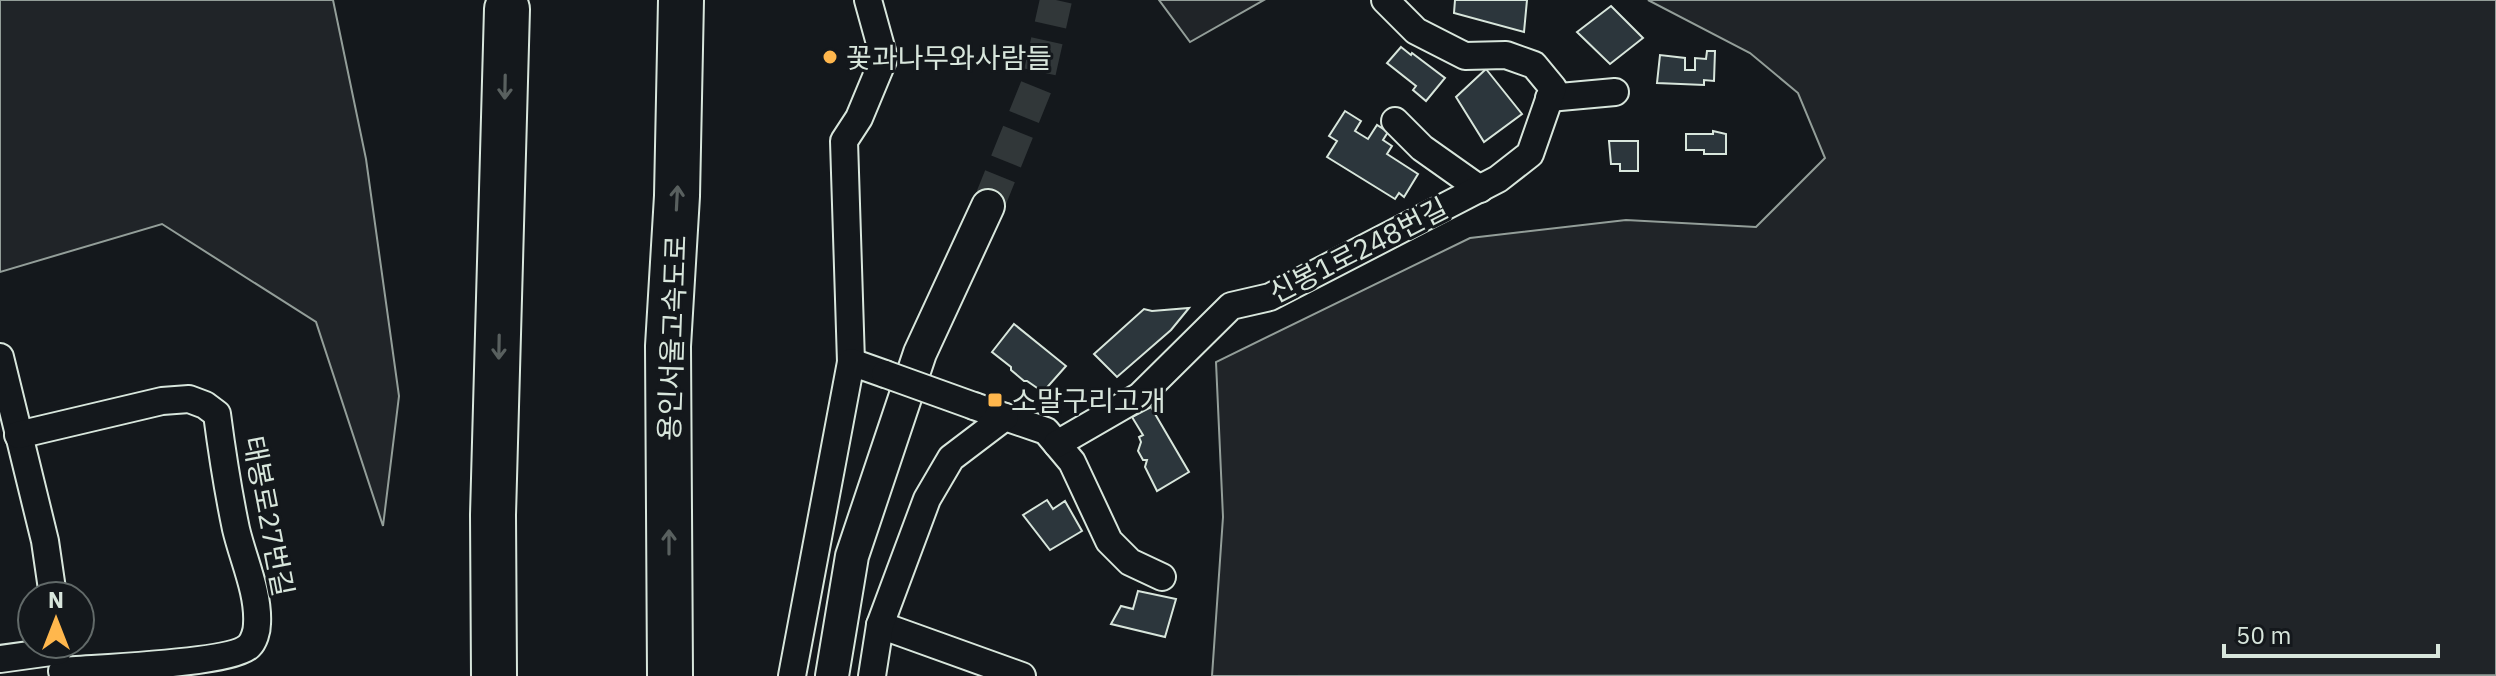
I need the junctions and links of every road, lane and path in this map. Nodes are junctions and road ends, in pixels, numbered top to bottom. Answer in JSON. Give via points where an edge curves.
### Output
{"nodes":[{"id":1,"x":681,"y":0,"type":"edge"},
{"id":2,"x":868,"y":0,"type":"edge"},
{"id":3,"x":1385,"y":0,"type":"edge"},
{"id":4,"x":507,"y":9,"type":"dead end"},
{"id":5,"x":1615,"y":92,"type":"dead end"},
{"id":6,"x":1551,"y":93,"type":"junction"},
{"id":7,"x":1395,"y":121,"type":"dead end"},
{"id":8,"x":1480,"y":189,"type":"junction"},
{"id":9,"x":988,"y":206,"type":"tunnel mouth"},
{"id":10,"x":0,"y":357,"type":"edge"},
{"id":11,"x":851,"y":362,"type":"junction"},
{"id":12,"x":1005,"y":417,"type":"junction"},
{"id":13,"x":18,"y":435,"type":"junction"},
{"id":14,"x":1057,"y":444,"type":"junction"},
{"id":15,"x":1162,"y":577,"type":"dead end"},
{"id":16,"x":51,"y":580,"type":"edge"},
{"id":17,"x":880,"y":625,"type":"junction"},
{"id":18,"x":0,"y":659,"type":"edge"},
{"id":19,"x":60,"y":661,"type":"edge"},
{"id":20,"x":494,"y":676,"type":"edge"},
{"id":21,"x":670,"y":676,"type":"edge"},
{"id":22,"x":792,"y":676,"type":"edge"},
{"id":23,"x":832,"y":676,"type":"edge"},
{"id":24,"x":872,"y":676,"type":"edge"},
{"id":25,"x":1022,"y":676,"type":"edge"}],
"edges":[{"from":21,"to":1,"type":"highway","name":"용인서울고속도로","one_way":true,"via":[[668,346]]},
{"from":2,"to":11,"type":"street","via":[[884,58],[844,141]]},
{"from":3,"to":6,"type":"street","via":[[1416,31],[1465,56],[1506,55],[1534,65]]},
{"from":4,"to":20,"type":"highway","one_way":true,"via":[[493,515]]},
{"from":5,"to":6,"type":"street"},
{"from":6,"to":8,"type":"street","name":"신봉1로248번길","via":[[1530,154]]},
{"from":7,"to":8,"type":"street","via":[[1422,148]]},
{"from":8,"to":14,"type":"street","name":"신봉1로248번길","via":[[1270,297],[1231,306],[1140,396]]},
{"from":9,"to":23,"type":"street","via":[[920,353],[852,556]]},
{"from":10,"to":13,"type":"street"},
{"from":11,"to":12,"type":"street","bridge":true},
{"from":11,"to":22,"type":"street"},
{"from":12,"to":14,"type":"street","via":[[1046,431]]},
{"from":12,"to":17,"type":"street","via":[[951,458],[927,499]]},
{"from":13,"to":16,"type":"street"},
{"from":13,"to":19,"type":"street","name":"태봉로27번길","via":[[162,401],[189,399],[205,405],[217,414],[254,598],[256,634],[248,647],[232,654],[191,660]]},
{"from":14,"to":15,"type":"street","via":[[1072,462],[1109,541],[1130,562]]},
{"from":17,"to":24,"type":"street"},
{"from":17,"to":25,"type":"street"},
{"from":18,"to":19,"type":"street","name":"태봉로27번길"}]}
